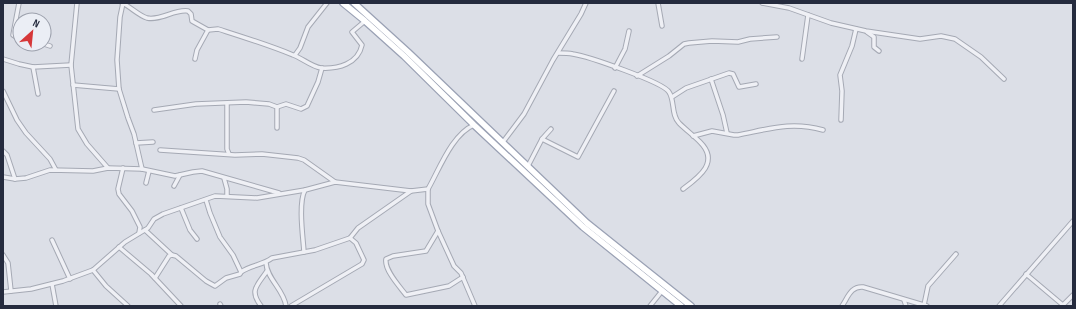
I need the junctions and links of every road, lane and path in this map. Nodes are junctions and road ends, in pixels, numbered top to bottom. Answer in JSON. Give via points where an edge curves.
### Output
{"nodes":[{"id":1,"x":77,"y":3,"type":"edge"},
{"id":2,"x":123,"y":3,"type":"edge"},
{"id":3,"x":327,"y":3,"type":"edge"},
{"id":4,"x":342,"y":3,"type":"edge"},
{"id":5,"x":354,"y":3,"type":"edge"},
{"id":6,"x":586,"y":3,"type":"edge"},
{"id":7,"x":658,"y":3,"type":"edge"},
{"id":8,"x":762,"y":3,"type":"edge"},
{"id":9,"x":360,"y":8,"type":"junction"},
{"id":10,"x":356,"y":13,"type":"junction"},
{"id":11,"x":808,"y":15,"type":"junction"},
{"id":12,"x":365,"y":21,"type":"junction"},
{"id":13,"x":662,"y":26,"type":"dead end"},
{"id":14,"x":856,"y":29,"type":"junction"},
{"id":15,"x":208,"y":30,"type":"junction"},
{"id":16,"x":866,"y":31,"type":"junction"},
{"id":17,"x":630,"y":32,"type":"dead end"},
{"id":18,"x":777,"y":37,"type":"dead end"},
{"id":19,"x":878,"y":51,"type":"dead end"},
{"id":20,"x":558,"y":53,"type":"junction"},
{"id":21,"x":295,"y":55,"type":"junction"},
{"id":22,"x":3,"y":59,"type":"edge"},
{"id":23,"x":194,"y":59,"type":"dead end"},
{"id":24,"x":802,"y":59,"type":"dead end"},
{"id":25,"x":72,"y":65,"type":"junction"},
{"id":26,"x":34,"y":67,"type":"junction"},
{"id":27,"x":322,"y":68,"type":"junction"},
{"id":28,"x":615,"y":68,"type":"junction"},
{"id":29,"x":637,"y":76,"type":"junction"},
{"id":30,"x":712,"y":79,"type":"junction"},
{"id":31,"x":1004,"y":79,"type":"dead end"},
{"id":32,"x":756,"y":84,"type":"dead end"},
{"id":33,"x":73,"y":86,"type":"junction"},
{"id":34,"x":119,"y":89,"type":"junction"},
{"id":35,"x":3,"y":91,"type":"edge"},
{"id":36,"x":614,"y":91,"type":"dead end"},
{"id":37,"x":38,"y":94,"type":"dead end"},
{"id":38,"x":672,"y":98,"type":"junction"},
{"id":39,"x":227,"y":104,"type":"junction"},
{"id":40,"x":277,"y":107,"type":"junction"},
{"id":41,"x":154,"y":110,"type":"dead end"},
{"id":42,"x":841,"y":120,"type":"dead end"},
{"id":43,"x":474,"y":126,"type":"junction"},
{"id":44,"x":276,"y":128,"type":"dead end"},
{"id":45,"x":551,"y":129,"type":"dead end"},
{"id":46,"x":823,"y":130,"type":"dead end"},
{"id":47,"x":727,"y":133,"type":"junction"},
{"id":48,"x":693,"y":136,"type":"junction"},
{"id":49,"x":542,"y":140,"type":"junction"},
{"id":50,"x":153,"y":142,"type":"dead end"},
{"id":51,"x":503,"y":142,"type":"junction"},
{"id":52,"x":136,"y":143,"type":"junction"},
{"id":53,"x":227,"y":149,"type":"junction"},
{"id":54,"x":160,"y":150,"type":"dead end"},
{"id":55,"x":3,"y":151,"type":"edge"},
{"id":56,"x":224,"y":154,"type":"junction"},
{"id":57,"x":229,"y":154,"type":"junction"},
{"id":58,"x":528,"y":166,"type":"junction"},
{"id":59,"x":108,"y":168,"type":"junction"},
{"id":60,"x":123,"y":168,"type":"junction"},
{"id":61,"x":142,"y":169,"type":"junction"},
{"id":62,"x":56,"y":170,"type":"junction"},
{"id":63,"x":149,"y":171,"type":"junction"},
{"id":64,"x":180,"y":175,"type":"junction"},
{"id":65,"x":3,"y":177,"type":"edge"},
{"id":66,"x":224,"y":178,"type":"junction"},
{"id":67,"x":15,"y":179,"type":"junction"},
{"id":68,"x":335,"y":182,"type":"junction"},
{"id":69,"x":146,"y":183,"type":"dead end"},
{"id":70,"x":174,"y":186,"type":"dead end"},
{"id":71,"x":683,"y":189,"type":"dead end"},
{"id":72,"x":305,"y":190,"type":"junction"},
{"id":73,"x":428,"y":190,"type":"junction"},
{"id":74,"x":411,"y":191,"type":"junction"},
{"id":75,"x":280,"y":194,"type":"junction"},
{"id":76,"x":227,"y":196,"type":"junction"},
{"id":77,"x":206,"y":200,"type":"junction"},
{"id":78,"x":180,"y":208,"type":"junction"},
{"id":79,"x":1073,"y":221,"type":"edge"},
{"id":80,"x":145,"y":230,"type":"junction"},
{"id":81,"x":438,"y":231,"type":"junction"},
{"id":82,"x":139,"y":233,"type":"junction"},
{"id":83,"x":350,"y":238,"type":"junction"},
{"id":84,"x":197,"y":239,"type":"dead end"},
{"id":85,"x":52,"y":240,"type":"dead end"},
{"id":86,"x":119,"y":248,"type":"junction"},
{"id":87,"x":304,"y":252,"type":"junction"},
{"id":88,"x":956,"y":254,"type":"dead end"},
{"id":89,"x":3,"y":255,"type":"edge"},
{"id":90,"x":172,"y":255,"type":"junction"},
{"id":91,"x":266,"y":263,"type":"junction"},
{"id":92,"x":93,"y":270,"type":"junction"},
{"id":93,"x":267,"y":271,"type":"junction"},
{"id":94,"x":242,"y":272,"type":"junction"},
{"id":95,"x":1026,"y":274,"type":"junction"},
{"id":96,"x":463,"y":277,"type":"junction"},
{"id":97,"x":155,"y":278,"type":"junction"},
{"id":98,"x":70,"y":279,"type":"junction"},
{"id":99,"x":52,"y":284,"type":"junction"},
{"id":100,"x":11,"y":291,"type":"junction"},
{"id":101,"x":662,"y":291,"type":"junction"},
{"id":102,"x":3,"y":292,"type":"edge"},
{"id":103,"x":1073,"y":295,"type":"edge"},
{"id":104,"x":904,"y":300,"type":"junction"},
{"id":105,"x":123,"y":302,"type":"junction"},
{"id":106,"x":651,"y":305,"type":"edge"},
{"id":107,"x":56,"y":306,"type":"edge"},
{"id":108,"x":119,"y":306,"type":"edge"},
{"id":109,"x":128,"y":306,"type":"edge"},
{"id":110,"x":181,"y":306,"type":"edge"},
{"id":111,"x":261,"y":306,"type":"edge"},
{"id":112,"x":286,"y":306,"type":"edge"},
{"id":113,"x":291,"y":306,"type":"edge"},
{"id":114,"x":475,"y":306,"type":"edge"},
{"id":115,"x":681,"y":306,"type":"edge"},
{"id":116,"x":691,"y":306,"type":"edge"},
{"id":117,"x":842,"y":306,"type":"edge"},
{"id":118,"x":906,"y":306,"type":"edge"},
{"id":119,"x":926,"y":306,"type":"edge"},
{"id":120,"x":999,"y":306,"type":"edge"},
{"id":121,"x":1064,"y":306,"type":"edge"}],
"edges":[{"from":1,"to":25,"type":"street"},
{"from":2,"to":15,"type":"street","via":[[146,18],[188,11],[192,21]]},
{"from":2,"to":34,"type":"street","via":[[117,60]]},
{"from":3,"to":21,"type":"street","via":[[308,27]]},
{"from":4,"to":10,"type":"main road"},
{"from":5,"to":9,"type":"main road"},
{"from":6,"to":20,"type":"street"},
{"from":7,"to":13,"type":"street"},
{"from":8,"to":11,"type":"street"},
{"from":9,"to":10,"type":"main road"},
{"from":9,"to":51,"type":"main road"},
{"from":10,"to":12,"type":"main road"},
{"from":11,"to":14,"type":"street"},
{"from":11,"to":24,"type":"street"},
{"from":12,"to":27,"type":"street","via":[[352,32],[362,45],[350,64]]},
{"from":12,"to":43,"type":"main road"},
{"from":14,"to":16,"type":"street"},
{"from":14,"to":42,"type":"street","via":[[840,74]]},
{"from":15,"to":21,"type":"street","via":[[218,29]]},
{"from":15,"to":23,"type":"street"},
{"from":16,"to":19,"type":"street","via":[[874,37],[874,47]]},
{"from":16,"to":31,"type":"street","via":[[920,39],[941,36],[955,39]]},
{"from":17,"to":28,"type":"street","via":[[625,50]]},
{"from":18,"to":29,"type":"street","via":[[738,42],[684,44]]},
{"from":20,"to":28,"type":"street","via":[[573,54]]},
{"from":20,"to":51,"type":"street","via":[[524,114]]},
{"from":21,"to":27,"type":"street"},
{"from":22,"to":26,"type":"street"},
{"from":25,"to":26,"type":"street"},
{"from":25,"to":33,"type":"street"},
{"from":26,"to":37,"type":"street"},
{"from":27,"to":40,"type":"street","via":[[307,106],[300,109],[286,104]]},
{"from":28,"to":29,"type":"street"},
{"from":29,"to":38,"type":"street","via":[[664,87]]},
{"from":30,"to":32,"type":"street","via":[[729,73],[735,76],[739,87]]},
{"from":30,"to":38,"type":"street","via":[[686,88]]},
{"from":30,"to":47,"type":"street"},
{"from":33,"to":34,"type":"street"},
{"from":33,"to":59,"type":"street","via":[[78,129],[87,144]]},
{"from":34,"to":52,"type":"street"},
{"from":35,"to":62,"type":"street","via":[[17,120],[50,159]]},
{"from":36,"to":49,"type":"street","via":[[578,157]]},
{"from":38,"to":48,"type":"street","via":[[677,121]]},
{"from":39,"to":40,"type":"street","via":[[246,102]]},
{"from":39,"to":41,"type":"street","via":[[196,104]]},
{"from":39,"to":53,"type":"street"},
{"from":40,"to":44,"type":"street"},
{"from":43,"to":73,"type":"street","via":[[467,128],[454,143]]},
{"from":43,"to":101,"type":"main road","via":[[583,228]]},
{"from":45,"to":49,"type":"street"},
{"from":46,"to":47,"type":"street","via":[[803,125],[782,126],[738,135]]},
{"from":47,"to":48,"type":"street","via":[[712,131]]},
{"from":48,"to":71,"type":"street","via":[[706,148],[708,161],[700,177]]},
{"from":49,"to":58,"type":"street"},
{"from":50,"to":52,"type":"street"},
{"from":51,"to":58,"type":"main road"},
{"from":52,"to":61,"type":"street"},
{"from":53,"to":56,"type":"street"},
{"from":53,"to":57,"type":"street"},
{"from":54,"to":56,"type":"street"},
{"from":55,"to":67,"type":"street","via":[[7,155]]},
{"from":56,"to":57,"type":"street"},
{"from":57,"to":68,"type":"street","via":[[298,158]]},
{"from":58,"to":116,"type":"main road","via":[[587,223]]},
{"from":59,"to":60,"type":"street"},
{"from":59,"to":62,"type":"street","via":[[94,171]]},
{"from":60,"to":61,"type":"street"},
{"from":60,"to":82,"type":"street","via":[[118,189],[134,214],[140,227]]},
{"from":61,"to":63,"type":"street"},
{"from":62,"to":67,"type":"street"},
{"from":63,"to":64,"type":"street"},
{"from":63,"to":69,"type":"street"},
{"from":64,"to":66,"type":"street","via":[[202,171]]},
{"from":64,"to":70,"type":"street"},
{"from":65,"to":67,"type":"street"},
{"from":66,"to":75,"type":"street"},
{"from":66,"to":76,"type":"street"},
{"from":68,"to":72,"type":"street"},
{"from":68,"to":74,"type":"street"},
{"from":72,"to":75,"type":"street"},
{"from":72,"to":87,"type":"street","via":[[302,195]]},
{"from":73,"to":74,"type":"street"},
{"from":73,"to":81,"type":"street","via":[[428,204]]},
{"from":74,"to":83,"type":"street","via":[[358,228]]},
{"from":75,"to":76,"type":"street","via":[[257,198]]},
{"from":76,"to":77,"type":"street","via":[[215,196]]},
{"from":77,"to":78,"type":"street"},
{"from":77,"to":94,"type":"street","via":[[220,237]]},
{"from":78,"to":80,"type":"street","via":[[154,219]]},
{"from":78,"to":84,"type":"street"},
{"from":79,"to":95,"type":"street"},
{"from":80,"to":82,"type":"street"},
{"from":80,"to":90,"type":"street"},
{"from":81,"to":96,"type":"street","via":[[454,266]]},
{"from":81,"to":96,"type":"street","via":[[426,251],[393,256],[386,260],[386,265],[406,296],[449,286]]},
{"from":82,"to":86,"type":"street"},
{"from":83,"to":87,"type":"street"},
{"from":83,"to":113,"type":"street","via":[[356,243],[364,260],[362,264]]},
{"from":85,"to":98,"type":"street"},
{"from":86,"to":92,"type":"street"},
{"from":86,"to":97,"type":"street"},
{"from":87,"to":91,"type":"street","via":[[272,258]]},
{"from":88,"to":119,"type":"street","via":[[928,286]]},
{"from":89,"to":100,"type":"street","via":[[8,263]]},
{"from":90,"to":94,"type":"street","via":[[215,286],[226,278]]},
{"from":90,"to":97,"type":"street"},
{"from":91,"to":93,"type":"street"},
{"from":91,"to":94,"type":"street","via":[[249,267]]},
{"from":92,"to":98,"type":"street"},
{"from":92,"to":105,"type":"street"},
{"from":93,"to":111,"type":"street","via":[[254,294]]},
{"from":93,"to":112,"type":"street","via":[[283,296]]},
{"from":95,"to":120,"type":"street"},
{"from":95,"to":121,"type":"street"},
{"from":96,"to":114,"type":"street"},
{"from":97,"to":110,"type":"street"},
{"from":98,"to":99,"type":"street"},
{"from":99,"to":100,"type":"street"},
{"from":99,"to":107,"type":"street"},
{"from":100,"to":102,"type":"street"},
{"from":101,"to":106,"type":"street"},
{"from":101,"to":115,"type":"main road"},
{"from":103,"to":121,"type":"street"},
{"from":104,"to":117,"type":"street","via":[[857,287],[852,290]]},
{"from":104,"to":118,"type":"street"},
{"from":104,"to":119,"type":"street"},
{"from":105,"to":108,"type":"street"},
{"from":105,"to":109,"type":"street"}]}
